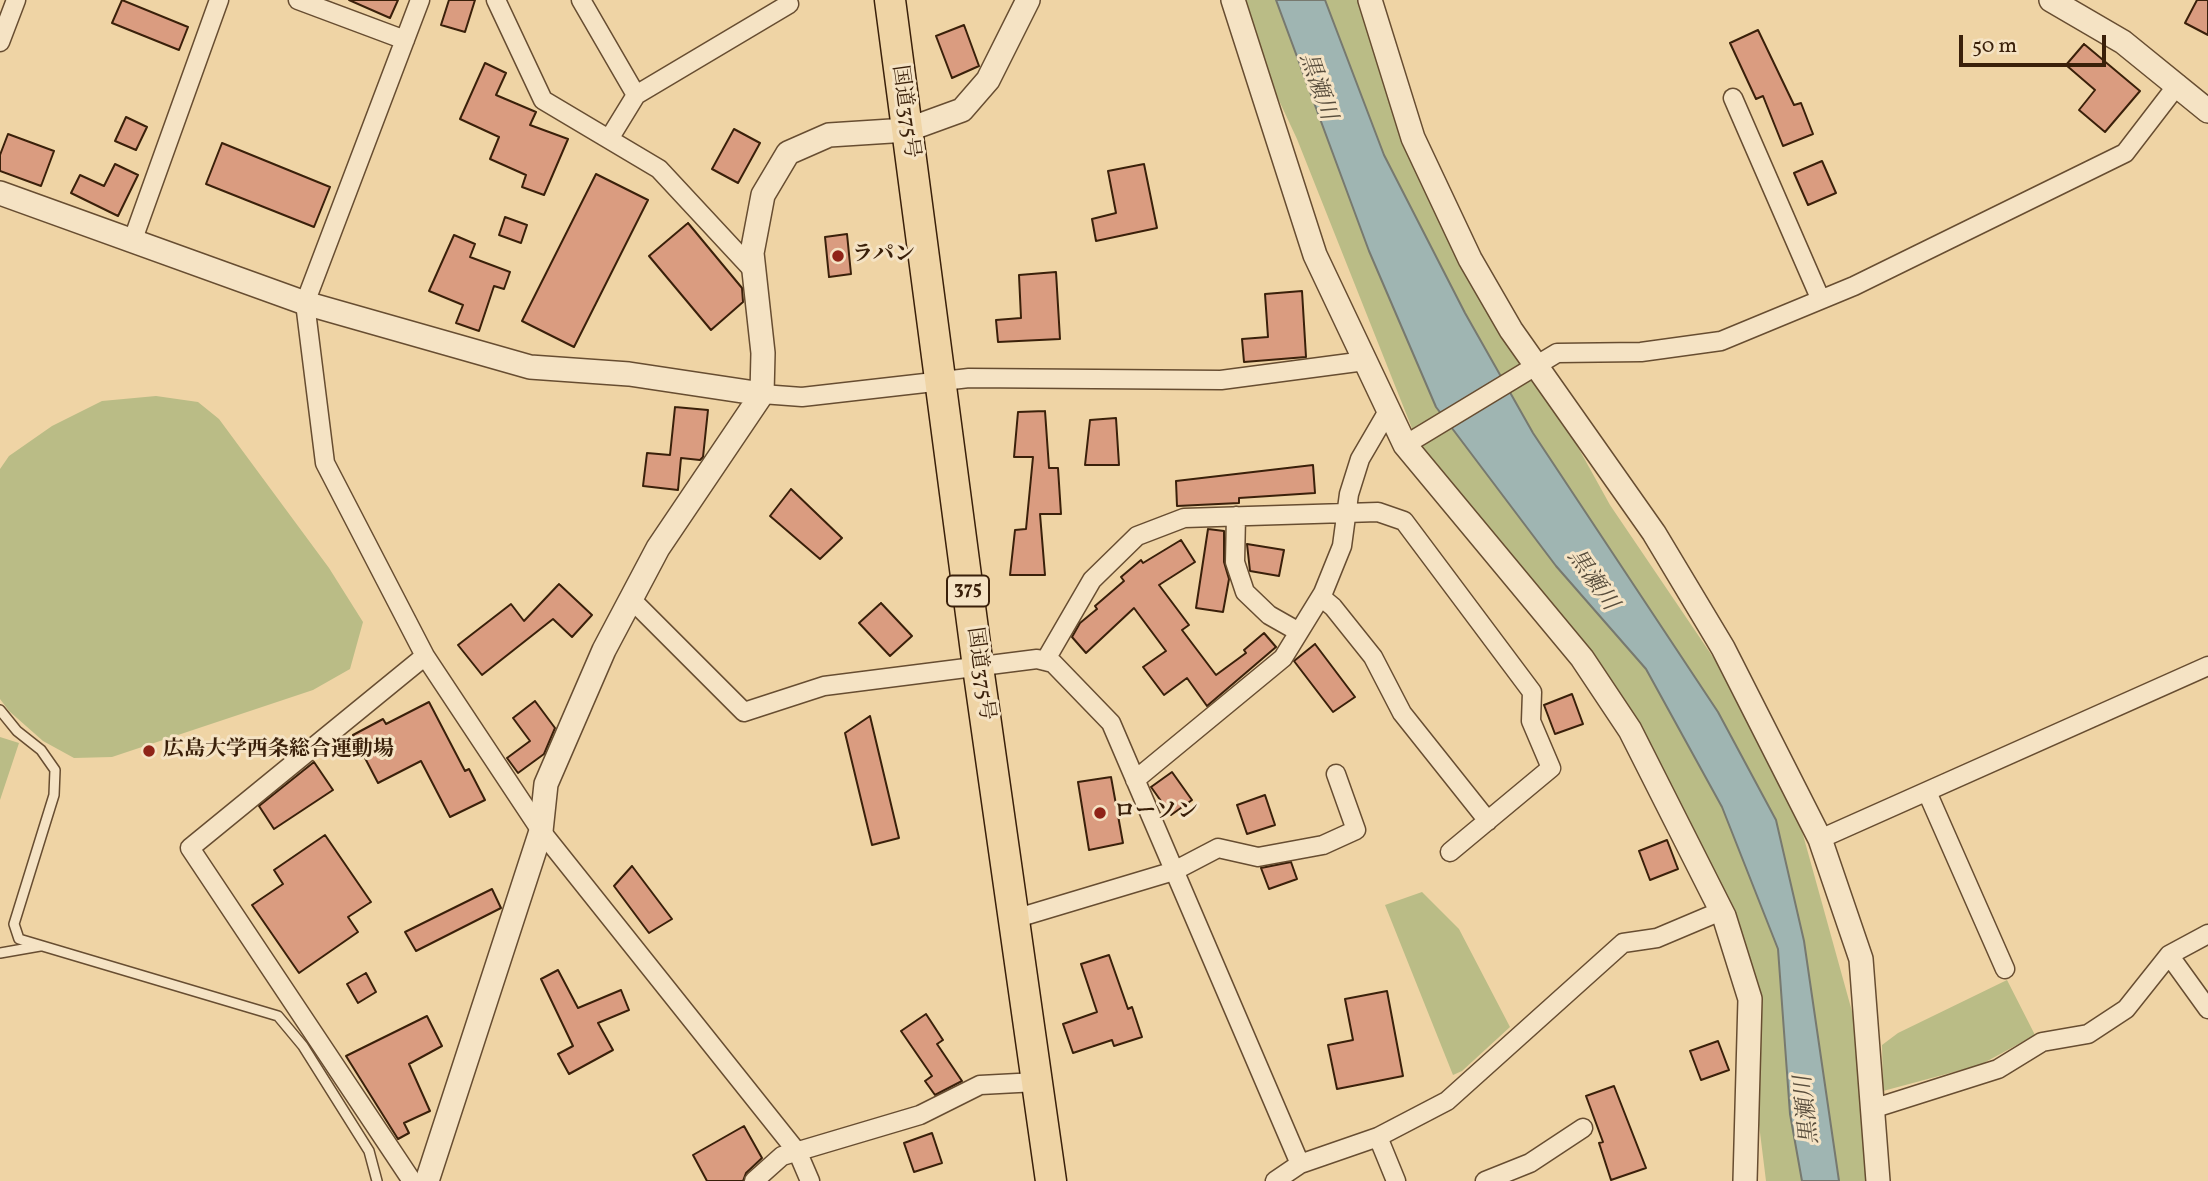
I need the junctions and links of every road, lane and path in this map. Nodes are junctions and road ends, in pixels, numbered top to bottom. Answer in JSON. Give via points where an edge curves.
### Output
{"nodes":[{"id":1,"x":16,"y":0,"type":"edge"},
{"id":2,"x":219,"y":0,"type":"edge"},
{"id":3,"x":298,"y":0,"type":"edge"},
{"id":4,"x":420,"y":0,"type":"edge"},
{"id":5,"x":496,"y":0,"type":"edge"},
{"id":6,"x":581,"y":0,"type":"edge"},
{"id":7,"x":890,"y":0,"type":"edge"},
{"id":8,"x":1028,"y":0,"type":"edge"},
{"id":9,"x":1233,"y":0,"type":"edge"},
{"id":10,"x":1370,"y":0,"type":"edge"},
{"id":11,"x":2051,"y":0,"type":"edge"},
{"id":12,"x":789,"y":4,"type":"dead end"},
{"id":13,"x":405,"y":40,"type":"junction"},
{"id":14,"x":0,"y":43,"type":"edge"},
{"id":15,"x":2178,"y":84,"type":"junction"},
{"id":16,"x":636,"y":95,"type":"junction"},
{"id":17,"x":1733,"y":98,"type":"dead end"},
{"id":18,"x":2208,"y":111,"type":"edge"},
{"id":19,"x":907,"y":130,"type":"junction"},
{"id":20,"x":610,"y":139,"type":"junction"},
{"id":21,"x":0,"y":192,"type":"edge"},
{"id":22,"x":132,"y":242,"type":"junction"},
{"id":23,"x":752,"y":269,"type":"junction"},
{"id":24,"x":1820,"y":298,"type":"junction"},
{"id":25,"x":305,"y":303,"type":"junction"},
{"id":26,"x":1365,"y":361,"type":"junction"},
{"id":27,"x":1533,"y":368,"type":"junction"},
{"id":28,"x":941,"y":379,"type":"junction"},
{"id":29,"x":762,"y":394,"type":"junction"},
{"id":30,"x":1388,"y":411,"type":"junction"},
{"id":31,"x":1411,"y":441,"type":"junction"},
{"id":32,"x":1346,"y":513,"type":"junction"},
{"id":33,"x":1236,"y":516,"type":"junction"},
{"id":34,"x":1321,"y":597,"type":"junction"},
{"id":35,"x":631,"y":600,"type":"junction"},
{"id":36,"x":1299,"y":632,"type":"junction"},
{"id":37,"x":425,"y":656,"type":"junction"},
{"id":38,"x":1045,"y":661,"type":"junction"},
{"id":39,"x":2208,"y":666,"type":"edge"},
{"id":40,"x":978,"y":667,"type":"junction"},
{"id":41,"x":0,"y":710,"type":"edge"},
{"id":42,"x":1336,"y":774,"type":"dead end"},
{"id":43,"x":1135,"y":779,"type":"junction"},
{"id":44,"x":1927,"y":792,"type":"junction"},
{"id":45,"x":1488,"y":821,"type":"junction"},
{"id":46,"x":541,"y":831,"type":"junction"},
{"id":47,"x":1820,"y":839,"type":"junction"},
{"id":48,"x":1450,"y":852,"type":"dead end"},
{"id":49,"x":1174,"y":871,"type":"junction"},
{"id":50,"x":1721,"y":911,"type":"junction"},
{"id":51,"x":1014,"y":919,"type":"junction"},
{"id":52,"x":2208,"y":934,"type":"edge"},
{"id":53,"x":47,"y":945,"type":"junction"},
{"id":54,"x":0,"y":953,"type":"edge"},
{"id":55,"x":2169,"y":954,"type":"junction"},
{"id":56,"x":2005,"y":969,"type":"dead end"},
{"id":57,"x":2208,"y":1009,"type":"edge"},
{"id":58,"x":1037,"y":1082,"type":"junction"},
{"id":59,"x":1872,"y":1109,"type":"junction"},
{"id":60,"x":1583,"y":1128,"type":"dead end"},
{"id":61,"x":1378,"y":1136,"type":"junction"},
{"id":62,"x":798,"y":1153,"type":"junction"},
{"id":63,"x":1300,"y":1164,"type":"junction"},
{"id":64,"x":377,"y":1181,"type":"edge"},
{"id":65,"x":412,"y":1181,"type":"edge"},
{"id":66,"x":427,"y":1181,"type":"edge"},
{"id":67,"x":754,"y":1181,"type":"edge"},
{"id":68,"x":810,"y":1181,"type":"edge"},
{"id":69,"x":1051,"y":1181,"type":"edge"},
{"id":70,"x":1275,"y":1181,"type":"edge"},
{"id":71,"x":1396,"y":1181,"type":"edge"},
{"id":72,"x":1485,"y":1181,"type":"edge"},
{"id":73,"x":1745,"y":1181,"type":"edge"},
{"id":74,"x":1878,"y":1181,"type":"edge"}],
"edges":[{"from":1,"to":14,"type":"street"},
{"from":2,"to":22,"type":"street"},
{"from":3,"to":13,"type":"street"},
{"from":4,"to":13,"type":"street"},
{"from":5,"to":20,"type":"street","via":[[543,100]]},
{"from":6,"to":16,"type":"street"},
{"from":7,"to":19,"type":"highway","name":"国道375号","number":"375"},
{"from":8,"to":19,"type":"street","via":[[988,79],[962,110]]},
{"from":9,"to":26,"type":"street","via":[[1315,255]]},
{"from":10,"to":27,"type":"street","via":[[1413,138],[1470,259]]},
{"from":11,"to":15,"type":"street","via":[[2123,42]]},
{"from":12,"to":16,"type":"street"},
{"from":13,"to":25,"type":"street"},
{"from":15,"to":18,"type":"street"},
{"from":15,"to":24,"type":"street","via":[[2125,153],[1854,286]]},
{"from":16,"to":20,"type":"street"},
{"from":17,"to":24,"type":"street"},
{"from":19,"to":23,"type":"street","via":[[829,135],[788,153],[763,195]]},
{"from":19,"to":28,"type":"highway","name":"国道375号","number":"375"},
{"from":20,"to":23,"type":"street","via":[[659,169]]},
{"from":21,"to":22,"type":"street"},
{"from":22,"to":25,"type":"street"},
{"from":23,"to":29,"type":"street","via":[[763,353]]},
{"from":24,"to":27,"type":"street","via":[[1721,341],[1641,352],[1557,353]]},
{"from":25,"to":29,"type":"street","via":[[530,368],[628,374]]},
{"from":25,"to":37,"type":"street","via":[[325,463]]},
{"from":26,"to":28,"type":"street","via":[[1221,380]]},
{"from":26,"to":30,"type":"street"},
{"from":27,"to":31,"type":"street"},
{"from":27,"to":47,"type":"street","via":[[1654,533],[1723,648]]},
{"from":28,"to":29,"type":"street","via":[[802,397]]},
{"from":28,"to":40,"type":"highway","name":"国道375号","number":"375"},
{"from":29,"to":35,"type":"street","via":[[658,548]]},
{"from":30,"to":31,"type":"street"},
{"from":30,"to":32,"type":"street","via":[[1360,459]]},
{"from":31,"to":50,"type":"street","via":[[1583,658],[1630,730]]},
{"from":32,"to":33,"type":"street"},
{"from":32,"to":34,"type":"street","via":[[1342,546]]},
{"from":32,"to":45,"type":"street","via":[[1378,512],[1404,521],[1532,692],[1531,722],[1550,768]]},
{"from":33,"to":36,"type":"street","via":[[1235,562],[1245,592],[1269,615]]},
{"from":33,"to":38,"type":"street","via":[[1184,518],[1137,536],[1092,580]]},
{"from":34,"to":36,"type":"street"},
{"from":34,"to":45,"type":"street","via":[[1373,657],[1402,713]]},
{"from":35,"to":40,"type":"street","via":[[744,712],[824,686]]},
{"from":35,"to":46,"type":"street","via":[[545,784]]},
{"from":36,"to":43,"type":"street","via":[[1283,658]]},
{"from":37,"to":46,"type":"street"},
{"from":37,"to":65,"type":"street","via":[[190,848]]},
{"from":38,"to":40,"type":"street"},
{"from":38,"to":43,"type":"street","via":[[1053,663],[1111,723]]},
{"from":39,"to":44,"type":"street"},
{"from":40,"to":51,"type":"highway","name":"国道375号","number":"375"},
{"from":41,"to":53,"type":"lane","via":[[55,770],[54,795],[14,924],[19,939]]},
{"from":42,"to":49,"type":"street","via":[[1356,830],[1322,845],[1258,857],[1217,848]]},
{"from":43,"to":49,"type":"street"},
{"from":44,"to":47,"type":"street"},
{"from":44,"to":56,"type":"street"},
{"from":45,"to":48,"type":"street"},
{"from":46,"to":62,"type":"street"},
{"from":46,"to":66,"type":"street"},
{"from":47,"to":59,"type":"street","via":[[1861,959]]},
{"from":49,"to":51,"type":"street"},
{"from":49,"to":63,"type":"street"},
{"from":50,"to":61,"type":"street","via":[[1657,938],[1623,943],[1447,1101]]},
{"from":50,"to":73,"type":"street","via":[[1750,999]]},
{"from":51,"to":58,"type":"highway","name":"国道375号","number":"375"},
{"from":52,"to":55,"type":"street"},
{"from":53,"to":54,"type":"lane"},
{"from":53,"to":64,"type":"lane","via":[[278,1016],[303,1046],[369,1151]]},
{"from":55,"to":57,"type":"street"},
{"from":55,"to":59,"type":"street","via":[[2126,1009],[2088,1034],[2042,1042],[1998,1069]]},
{"from":58,"to":62,"type":"street","via":[[980,1085],[920,1115]]},
{"from":58,"to":69,"type":"highway","name":"国道375号","number":"375"},
{"from":59,"to":74,"type":"street"},
{"from":60,"to":72,"type":"street","via":[[1530,1163]]},
{"from":61,"to":63,"type":"street"},
{"from":61,"to":71,"type":"street"},
{"from":62,"to":67,"type":"street","via":[[782,1156]]},
{"from":62,"to":68,"type":"street"},
{"from":63,"to":70,"type":"street"}]}
